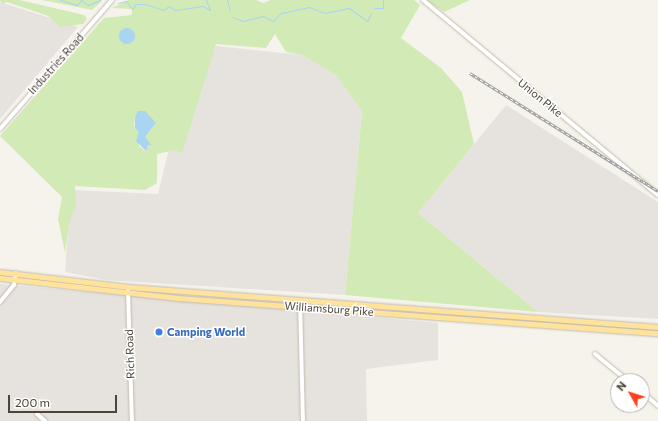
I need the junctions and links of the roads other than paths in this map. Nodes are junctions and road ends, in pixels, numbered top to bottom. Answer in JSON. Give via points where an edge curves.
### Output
{"nodes":[{"id":1,"x":112,"y":0,"type":"edge"},
{"id":2,"x":423,"y":0,"type":"edge"},
{"id":3,"x":0,"y":129,"type":"edge"},
{"id":4,"x":658,"y":195,"type":"edge"},
{"id":5,"x":0,"y":272,"type":"edge"},
{"id":6,"x":16,"y":273,"type":"junction"},
{"id":7,"x":0,"y":278,"type":"edge"},
{"id":8,"x":15,"y":279,"type":"junction"},
{"id":9,"x":129,"y":287,"type":"junction"},
{"id":10,"x":128,"y":294,"type":"junction"},
{"id":11,"x":300,"y":300,"type":"junction"},
{"id":12,"x":0,"y":302,"type":"edge"},
{"id":13,"x":300,"y":307,"type":"junction"},
{"id":14,"x":658,"y":326,"type":"edge"},
{"id":15,"x":658,"y":333,"type":"edge"},
{"id":16,"x":595,"y":354,"type":"dead end"},
{"id":17,"x":618,"y":373,"type":"edge"},
{"id":18,"x":650,"y":399,"type":"edge"},
{"id":19,"x":658,"y":406,"type":"edge"},
{"id":20,"x":37,"y":414,"type":"dead end"},
{"id":21,"x":45,"y":421,"type":"edge"},
{"id":22,"x":132,"y":421,"type":"edge"},
{"id":23,"x":303,"y":421,"type":"edge"}],
"edges":[{"from":1,"to":3,"type":"street","name":"Industries Road"},
{"from":2,"to":4,"type":"street","name":"Union Pike"},
{"from":5,"to":6,"type":"main road","name":"Williamsburg Pike"},
{"from":6,"to":8,"type":"street"},
{"from":6,"to":9,"type":"main road","name":"Williamsburg Pike"},
{"from":7,"to":8,"type":"main road","name":"Williamsburg Pike"},
{"from":8,"to":10,"type":"main road","name":"Williamsburg Pike"},
{"from":8,"to":12,"type":"street"},
{"from":9,"to":10,"type":"street","name":"Rich Road"},
{"from":9,"to":11,"type":"main road","name":"Williamsburg Pike"},
{"from":10,"to":13,"type":"main road","name":"Williamsburg Pike"},
{"from":10,"to":22,"type":"street","name":"Rich Road"},
{"from":11,"to":13,"type":"street"},
{"from":11,"to":14,"type":"main road","name":"Williamsburg Pike"},
{"from":13,"to":15,"type":"main road","name":"Williamsburg Pike"},
{"from":13,"to":23,"type":"street"},
{"from":16,"to":17,"type":"street"},
{"from":18,"to":19,"type":"street"},
{"from":20,"to":21,"type":"street"}]}
